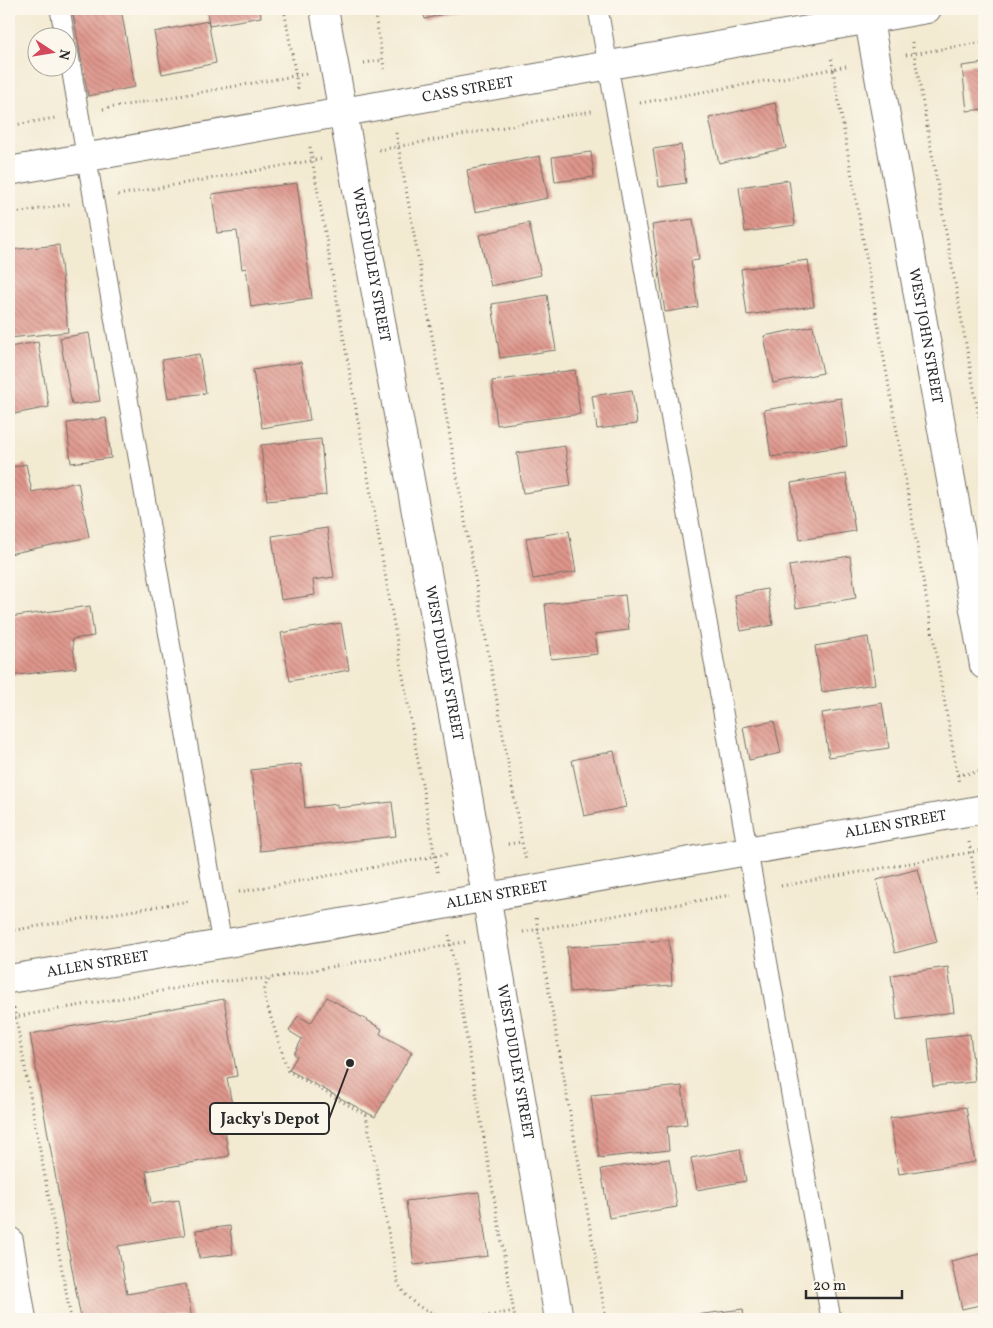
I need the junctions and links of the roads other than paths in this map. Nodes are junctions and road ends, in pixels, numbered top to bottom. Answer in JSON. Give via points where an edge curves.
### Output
{"nodes":[{"id":1,"x":60,"y":9,"type":"edge"},
{"id":2,"x":324,"y":9,"type":"edge"},
{"id":3,"x":598,"y":9,"type":"edge"},
{"id":4,"x":917,"y":10,"type":"edge"},
{"id":5,"x":868,"y":14,"type":"edge"},
{"id":6,"x":63,"y":28,"type":"edge"},
{"id":7,"x":608,"y":66,"type":"junction"},
{"id":8,"x":73,"y":78,"type":"edge"},
{"id":9,"x":342,"y":112,"type":"junction"},
{"id":10,"x":86,"y":157,"type":"junction"},
{"id":11,"x":9,"y":171,"type":"edge"},
{"id":12,"x":984,"y":665,"type":"edge"},
{"id":13,"x":984,"y":808,"type":"edge"},
{"id":14,"x":747,"y":850,"type":"junction"},
{"id":15,"x":486,"y":896,"type":"junction"},
{"id":16,"x":222,"y":944,"type":"junction"},
{"id":17,"x":9,"y":979,"type":"edge"},
{"id":18,"x":9,"y":1241,"type":"edge"},
{"id":19,"x":22,"y":1319,"type":"edge"},
{"id":20,"x":559,"y":1319,"type":"edge"},
{"id":21,"x":831,"y":1319,"type":"edge"}],
"edges":[{"from":1,"to":6,"type":"lane"},
{"from":2,"to":9,"type":"street","name":"WEST DUDLEY STREET"},
{"from":3,"to":7,"type":"lane"},
{"from":4,"to":5,"type":"street","name":"CASS STREET"},
{"from":5,"to":7,"type":"street","name":"CASS STREET"},
{"from":5,"to":12,"type":"street","name":"WEST JOHN STREET"},
{"from":7,"to":9,"type":"street","name":"CASS STREET"},
{"from":7,"to":14,"type":"lane"},
{"from":8,"to":10,"type":"lane"},
{"from":9,"to":10,"type":"street","name":"CASS STREET"},
{"from":9,"to":15,"type":"street","name":"WEST DUDLEY STREET"},
{"from":10,"to":11,"type":"street","name":"CASS STREET"},
{"from":10,"to":16,"type":"lane"},
{"from":13,"to":14,"type":"street","name":"ALLEN STREET"},
{"from":14,"to":15,"type":"street","name":"ALLEN STREET"},
{"from":14,"to":21,"type":"lane"},
{"from":15,"to":16,"type":"street","name":"ALLEN STREET"},
{"from":15,"to":20,"type":"street","name":"WEST DUDLEY STREET"},
{"from":16,"to":17,"type":"street","name":"ALLEN STREET"},
{"from":18,"to":19,"type":"street"}]}
